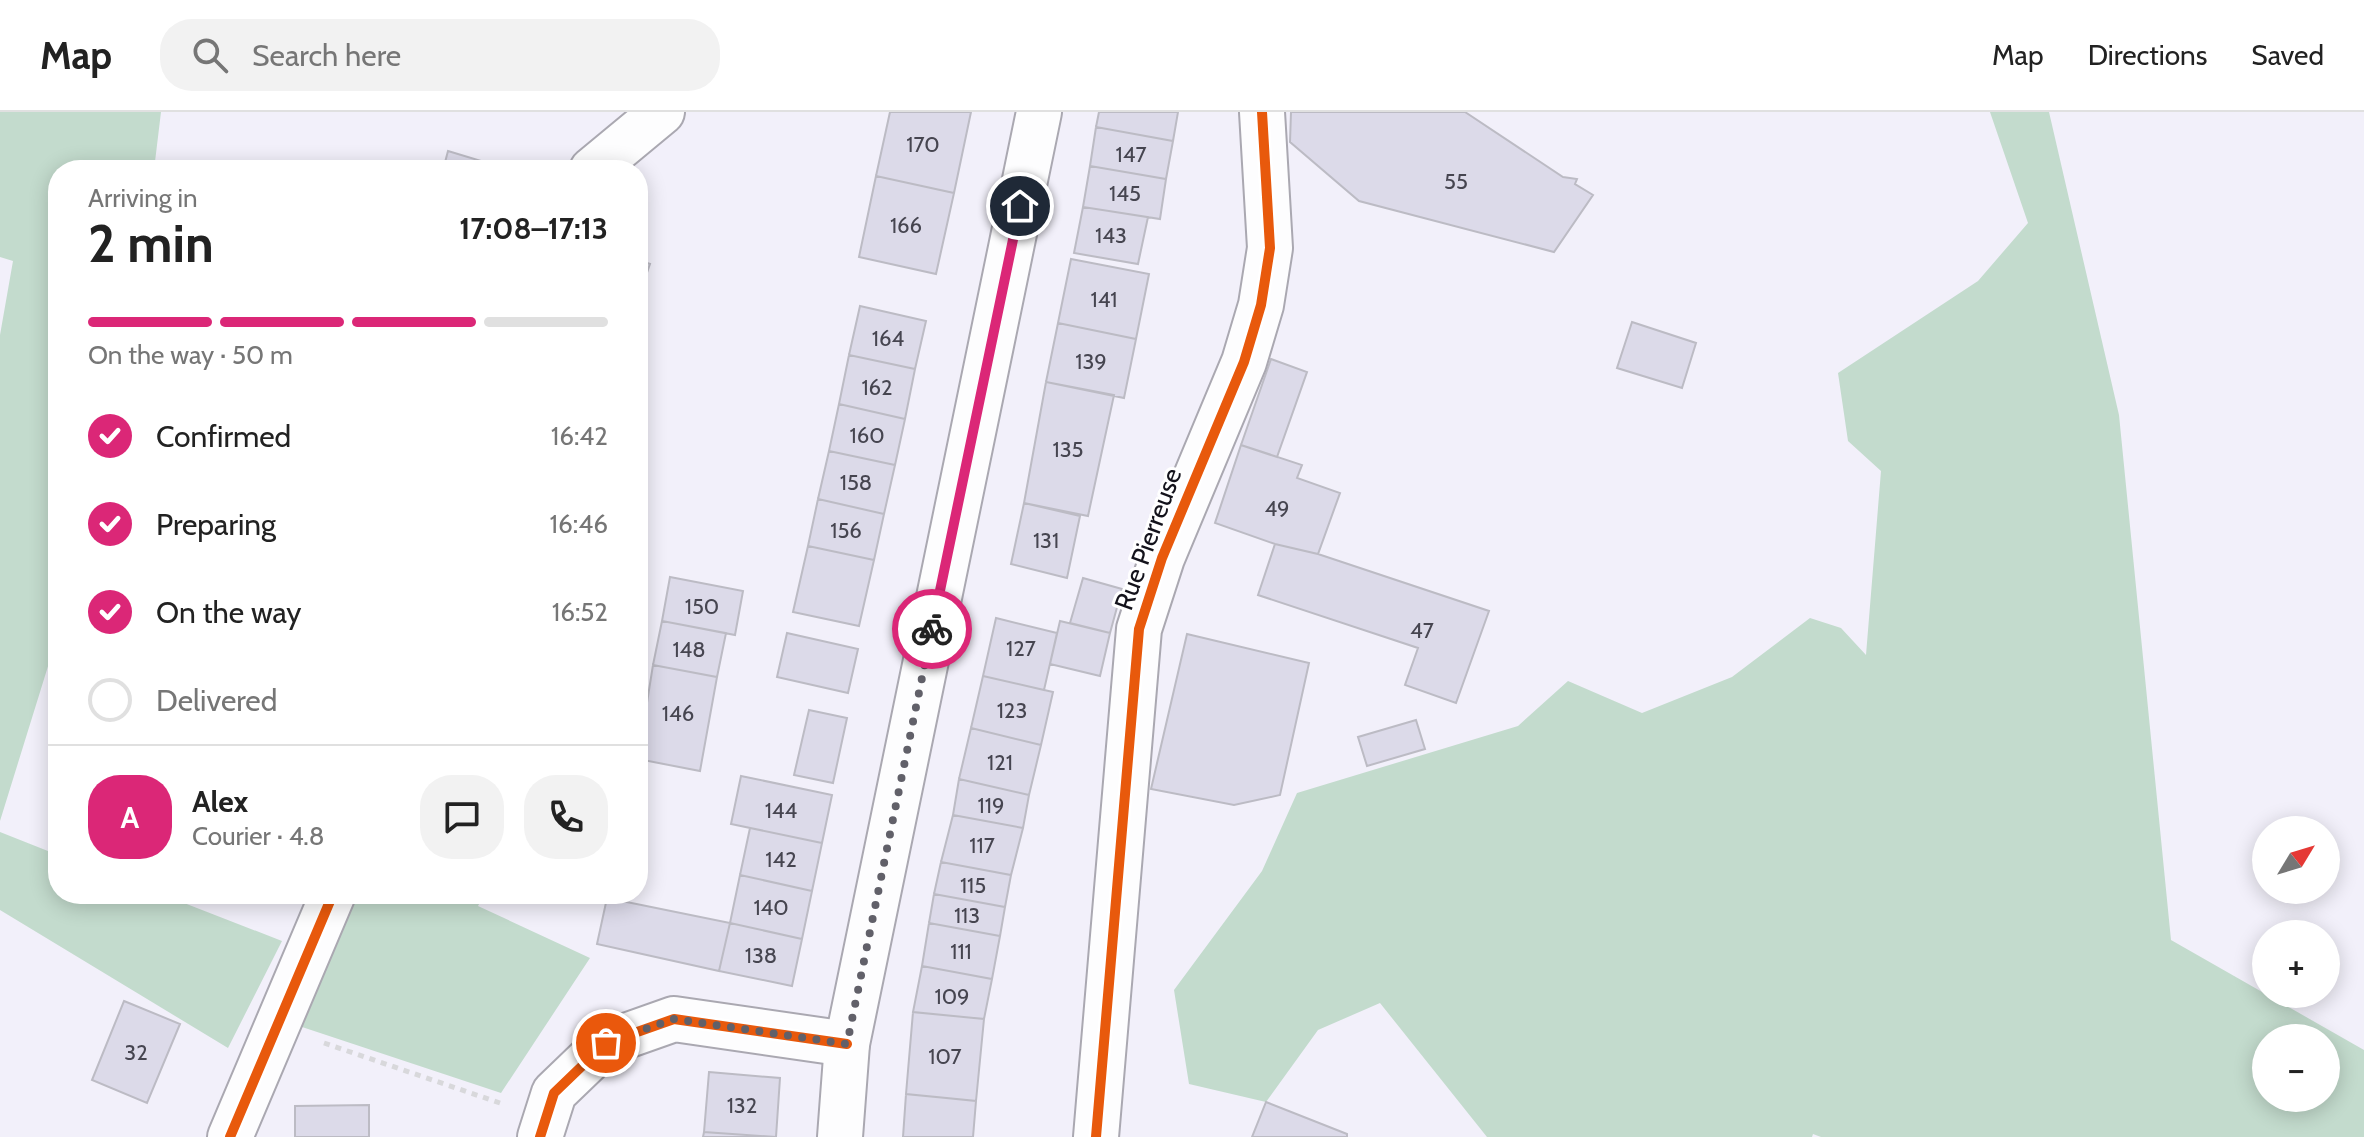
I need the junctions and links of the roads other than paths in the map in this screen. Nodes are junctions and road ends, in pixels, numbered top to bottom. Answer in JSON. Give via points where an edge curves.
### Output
{"nodes":[{"id":1,"x":662,"y":112,"type":"edge"},
{"id":2,"x":1039,"y":112,"type":"edge"},
{"id":3,"x":1262,"y":112,"type":"edge"},
{"id":4,"x":604,"y":160,"type":"edge"},
{"id":5,"x":329,"y":904,"type":"edge"},
{"id":6,"x":847,"y":1044,"type":"junction"},
{"id":7,"x":543,"y":1128,"type":"edge"},
{"id":8,"x":230,"y":1137,"type":"edge"},
{"id":9,"x":840,"y":1137,"type":"edge"},
{"id":10,"x":1096,"y":1137,"type":"edge"}],
"edges":[{"from":1,"to":4,"type":"street"},
{"from":2,"to":6,"type":"street"},
{"from":3,"to":10,"type":"street","name":"Rue Pierreuse","via":[[1270,248],[1261,305],[1244,362],[1172,532],[1139,629]]},
{"from":5,"to":8,"type":"street"},
{"from":6,"to":7,"type":"street","via":[[674,1019],[606,1043],[554,1093]]},
{"from":6,"to":9,"type":"street"}]}
